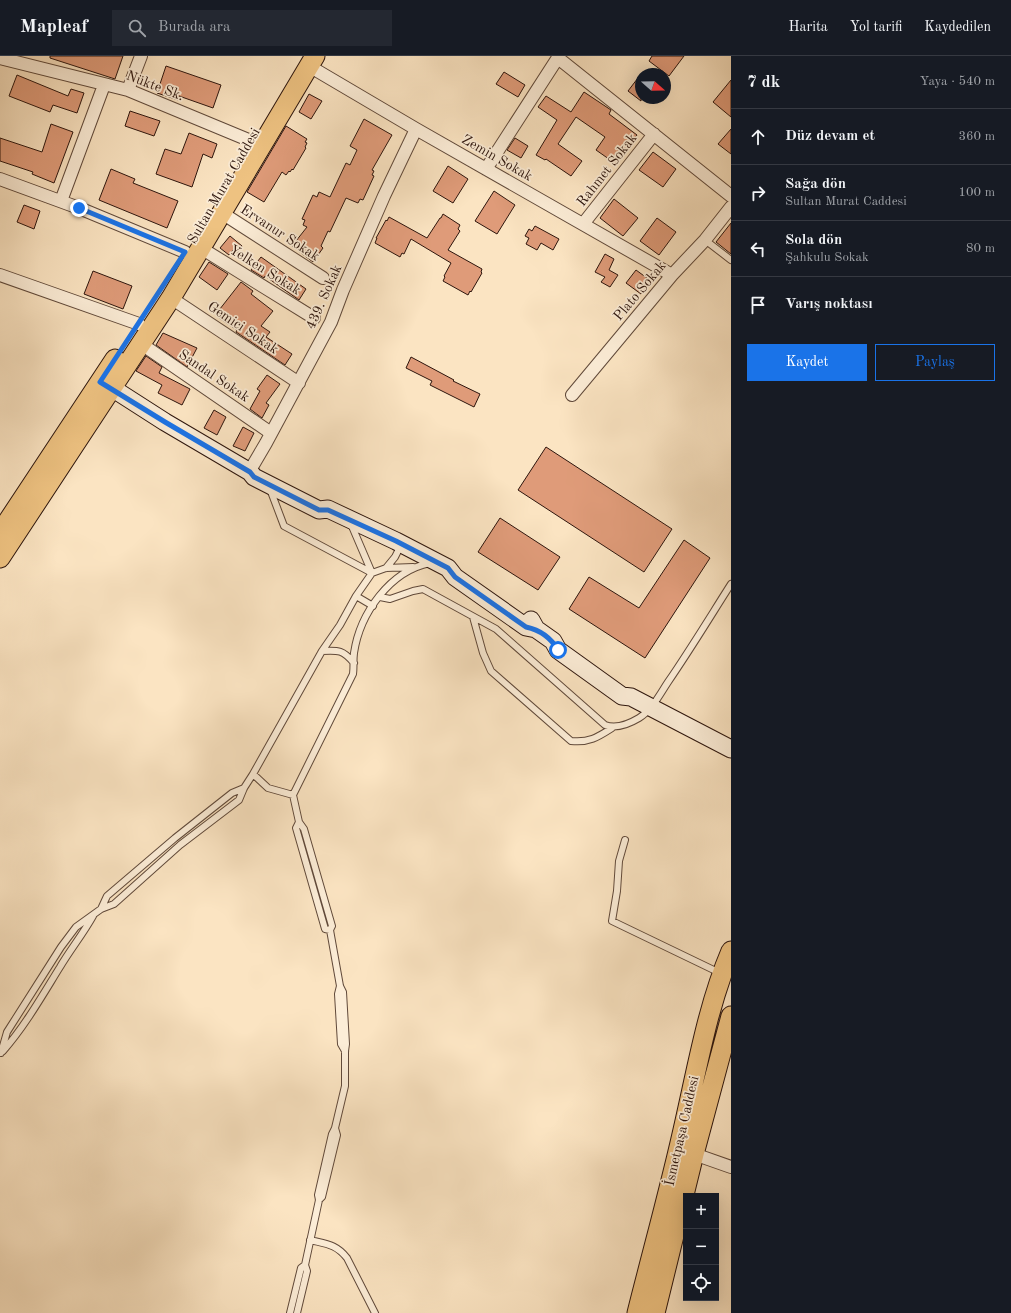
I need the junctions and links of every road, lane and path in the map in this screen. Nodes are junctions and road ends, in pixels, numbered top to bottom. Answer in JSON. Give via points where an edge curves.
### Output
{"nodes":[{"id":1,"x":141,"y":56,"type":"edge"},
{"id":2,"x":559,"y":57,"type":"edge"},
{"id":3,"x":0,"y":58,"type":"edge"},
{"id":4,"x":308,"y":59,"type":"edge"},
{"id":5,"x":104,"y":84,"type":"junction"},
{"id":6,"x":128,"y":90,"type":"junction"},
{"id":7,"x":416,"y":129,"type":"junction"},
{"id":8,"x":654,"y":134,"type":"junction"},
{"id":9,"x":251,"y":140,"type":"junction"},
{"id":10,"x":486,"y":169,"type":"junction"},
{"id":11,"x":0,"y":179,"type":"edge"},
{"id":12,"x":731,"y":196,"type":"edge"},
{"id":13,"x":61,"y":201,"type":"junction"},
{"id":14,"x":731,"y":207,"type":"edge"},
{"id":15,"x":222,"y":213,"type":"junction"},
{"id":16,"x":583,"y":224,"type":"junction"},
{"id":17,"x":705,"y":240,"type":"junction"},
{"id":18,"x":193,"y":250,"type":"junction"},
{"id":19,"x":731,"y":260,"type":"edge"},
{"id":20,"x":0,"y":275,"type":"edge"},
{"id":21,"x":672,"y":276,"type":"junction"},
{"id":22,"x":323,"y":278,"type":"dead end"},
{"id":23,"x":171,"y":298,"type":"junction"},
{"id":24,"x":314,"y":318,"type":"dead end"},
{"id":25,"x":138,"y":324,"type":"junction"},
{"id":26,"x":140,"y":343,"type":"junction"},
{"id":27,"x":299,"y":383,"type":"junction"},
{"id":28,"x":106,"y":385,"type":"junction"},
{"id":29,"x":572,"y":394,"type":"dead end"},
{"id":30,"x":271,"y":433,"type":"junction"},
{"id":31,"x":250,"y":472,"type":"junction"},
{"id":32,"x":269,"y":485,"type":"junction"},
{"id":33,"x":328,"y":510,"type":"junction"},
{"id":34,"x":348,"y":519,"type":"junction"},
{"id":35,"x":8,"y":524,"type":"edge"},
{"id":36,"x":402,"y":544,"type":"junction"},
{"id":37,"x":0,"y":558,"type":"edge"},
{"id":38,"x":435,"y":565,"type":"junction"},
{"id":39,"x":386,"y":568,"type":"junction"},
{"id":40,"x":372,"y":573,"type":"junction"},
{"id":41,"x":731,"y":584,"type":"edge"},
{"id":42,"x":356,"y":596,"type":"junction"},
{"id":43,"x":380,"y":597,"type":"junction"},
{"id":44,"x":373,"y":606,"type":"junction"},
{"id":45,"x":473,"y":617,"type":"junction"},
{"id":46,"x":322,"y":651,"type":"junction"},
{"id":47,"x":354,"y":663,"type":"junction"},
{"id":48,"x":650,"y":708,"type":"junction"},
{"id":49,"x":612,"y":728,"type":"junction"},
{"id":50,"x":731,"y":749,"type":"edge"},
{"id":51,"x":253,"y":774,"type":"junction"},
{"id":52,"x":244,"y":788,"type":"junction"},
{"id":53,"x":293,"y":795,"type":"junction"},
{"id":54,"x":625,"y":840,"type":"dead end"},
{"id":55,"x":101,"y":909,"type":"junction"},
{"id":56,"x":94,"y":915,"type":"junction"},
{"id":57,"x":731,"y":951,"type":"edge"},
{"id":58,"x":726,"y":975,"type":"edge"},
{"id":59,"x":731,"y":1016,"type":"edge"},
{"id":60,"x":1,"y":1054,"type":"edge"},
{"id":61,"x":695,"y":1119,"type":"junction"},
{"id":62,"x":694,"y":1154,"type":"junction"},
{"id":63,"x":731,"y":1166,"type":"edge"},
{"id":64,"x":310,"y":1240,"type":"junction"},
{"id":65,"x":305,"y":1265,"type":"junction"},
{"id":66,"x":653,"y":1286,"type":"junction"},
{"id":67,"x":290,"y":1313,"type":"edge"},
{"id":68,"x":298,"y":1313,"type":"edge"},
{"id":69,"x":375,"y":1313,"type":"edge"},
{"id":70,"x":637,"y":1313,"type":"edge"},
{"id":71,"x":655,"y":1313,"type":"edge"}],
"edges":[{"from":1,"to":6,"type":"street"},
{"from":2,"to":8,"type":"street","name":"Rahmet Sokak"},
{"from":2,"to":10,"type":"street"},
{"from":3,"to":5,"type":"street","name":"Nükte Sk."},
{"from":4,"to":7,"type":"street","name":"Zemin Sokak"},
{"from":4,"to":9,"type":"main road","name":"Sultan Murat Caddesi"},
{"from":4,"to":15,"type":"main road","name":"Sultan Murat Caddesi"},
{"from":5,"to":6,"type":"street","name":"Nükte Sk."},
{"from":5,"to":13,"type":"street"},
{"from":6,"to":9,"type":"street","name":"Nükte Sk."},
{"from":7,"to":10,"type":"street","name":"Zemin Sokak"},
{"from":7,"to":27,"type":"street","name":"439. Sokak","via":[[331,322]]},
{"from":8,"to":12,"type":"street","name":"Rahmet Sokak"},
{"from":8,"to":16,"type":"street","name":"Rahmet Sokak"},
{"from":9,"to":18,"type":"main road","name":"Sultan Murat Caddesi"},
{"from":10,"to":16,"type":"street","name":"Zemin Sokak"},
{"from":11,"to":13,"type":"street","name":"Yelken Sokak"},
{"from":13,"to":18,"type":"street","name":"Yelken Sokak"},
{"from":14,"to":17,"type":"street","name":"Plato Sokak"},
{"from":15,"to":18,"type":"main road","name":"Sultan Murat Caddesi"},
{"from":15,"to":22,"type":"street","name":"Ervanur Sokak"},
{"from":16,"to":21,"type":"street","name":"Zemin Sokak"},
{"from":17,"to":19,"type":"lane"},
{"from":17,"to":21,"type":"street","name":"Plato Sokak"},
{"from":18,"to":23,"type":"main road","name":"Sultan Murat Caddesi"},
{"from":18,"to":24,"type":"street","name":"Yelken Sokak"},
{"from":18,"to":25,"type":"main road","name":"Sultan Murat Caddesi"},
{"from":20,"to":25,"type":"street"},
{"from":21,"to":29,"type":"street","name":"Plato Sokak"},
{"from":23,"to":26,"type":"main road","name":"Sultan Murat Caddesi"},
{"from":23,"to":27,"type":"street","name":"Gemici Sokak"},
{"from":25,"to":28,"type":"main road","name":"Sultan Murat Caddesi"},
{"from":26,"to":28,"type":"main road","name":"Sultan Murat Caddesi"},
{"from":26,"to":30,"type":"street","name":"Sandal Sokak"},
{"from":27,"to":30,"type":"street","name":"439. Sokak"},
{"from":28,"to":31,"type":"main road"},
{"from":28,"to":35,"type":"main road","name":"Sultan Murat Caddesi"},
{"from":30,"to":31,"type":"street","name":"439. Sokak"},
{"from":31,"to":32,"type":"main road"},
{"from":31,"to":33,"type":"main road","via":[[256,471],[323,503]]},
{"from":32,"to":33,"type":"main road","via":[[319,510]]},
{"from":32,"to":40,"type":"lane","via":[[284,526]]},
{"from":33,"to":34,"type":"main road"},
{"from":34,"to":36,"type":"main road"},
{"from":34,"to":40,"type":"lane"},
{"from":35,"to":37,"type":"main road","name":"Sultan Murat Caddesi"},
{"from":36,"to":38,"type":"main road"},
{"from":36,"to":39,"type":"lane"},
{"from":38,"to":39,"type":"lane"},
{"from":38,"to":43,"type":"lane","via":[[405,572],[385,589]]},
{"from":38,"to":48,"type":"main road","via":[[526,627],[536,629],[553,641],[558,650],[622,696],[631,697]]},
{"from":39,"to":40,"type":"lane"},
{"from":40,"to":42,"type":"lane"},
{"from":41,"to":48,"type":"lane"},
{"from":42,"to":44,"type":"lane"},
{"from":42,"to":46,"type":"lane"},
{"from":43,"to":44,"type":"lane"},
{"from":43,"to":45,"type":"lane","via":[[390,599],[412,590],[423,589]]},
{"from":44,"to":47,"type":"lane","via":[[358,638]]},
{"from":45,"to":49,"type":"lane","via":[[496,629],[605,725]]},
{"from":45,"to":49,"type":"lane","via":[[491,671],[571,741],[582,742],[598,737]]},
{"from":46,"to":47,"type":"lane","via":[[337,650],[346,654]]},
{"from":46,"to":51,"type":"lane"},
{"from":47,"to":53,"type":"lane","via":[[354,674]]},
{"from":48,"to":49,"type":"lane","via":[[625,725]]},
{"from":48,"to":50,"type":"main road"},
{"from":51,"to":52,"type":"lane"},
{"from":51,"to":53,"type":"lane","via":[[268,788]]},
{"from":52,"to":55,"type":"lane","via":[[232,794],[106,896]]},
{"from":52,"to":55,"type":"lane","via":[[239,800],[180,846],[114,904]]},
{"from":53,"to":64,"type":"lane","via":[[299,822],[296,828],[326,929],[330,930],[340,986],[338,994],[341,1044],[345,1051],[345,1086],[318,1195]]},
{"from":54,"to":58,"type":"lane","via":[[619,861],[612,921]]},
{"from":55,"to":56,"type":"lane"},
{"from":56,"to":60,"type":"lane","via":[[17,1035]]},
{"from":56,"to":60,"type":"lane","via":[[76,926],[61,947],[7,1032]]},
{"from":57,"to":58,"type":"main road","name":"İsmetpaşa Caddesi"},
{"from":58,"to":61,"type":"main road","name":"İsmetpaşa Caddesi","via":[[712,1002]]},
{"from":59,"to":61,"type":"main road","name":"İsmetpaşa Caddesi"},
{"from":61,"to":62,"type":"main road","name":"İsmetpaşa Caddesi"},
{"from":61,"to":66,"type":"main road","name":"İsmetpaşa Caddesi"},
{"from":62,"to":63,"type":"street"},
{"from":62,"to":66,"type":"main road","name":"İsmetpaşa Caddesi"},
{"from":64,"to":65,"type":"lane"},
{"from":64,"to":69,"type":"lane","via":[[336,1246],[343,1252]]},
{"from":65,"to":67,"type":"lane","via":[[301,1268]]},
{"from":65,"to":68,"type":"lane","via":[[307,1272]]},
{"from":66,"to":70,"type":"main road","name":"İsmetpaşa Caddesi"},
{"from":66,"to":71,"type":"main road","name":"İsmetpaşa Caddesi"}]}
